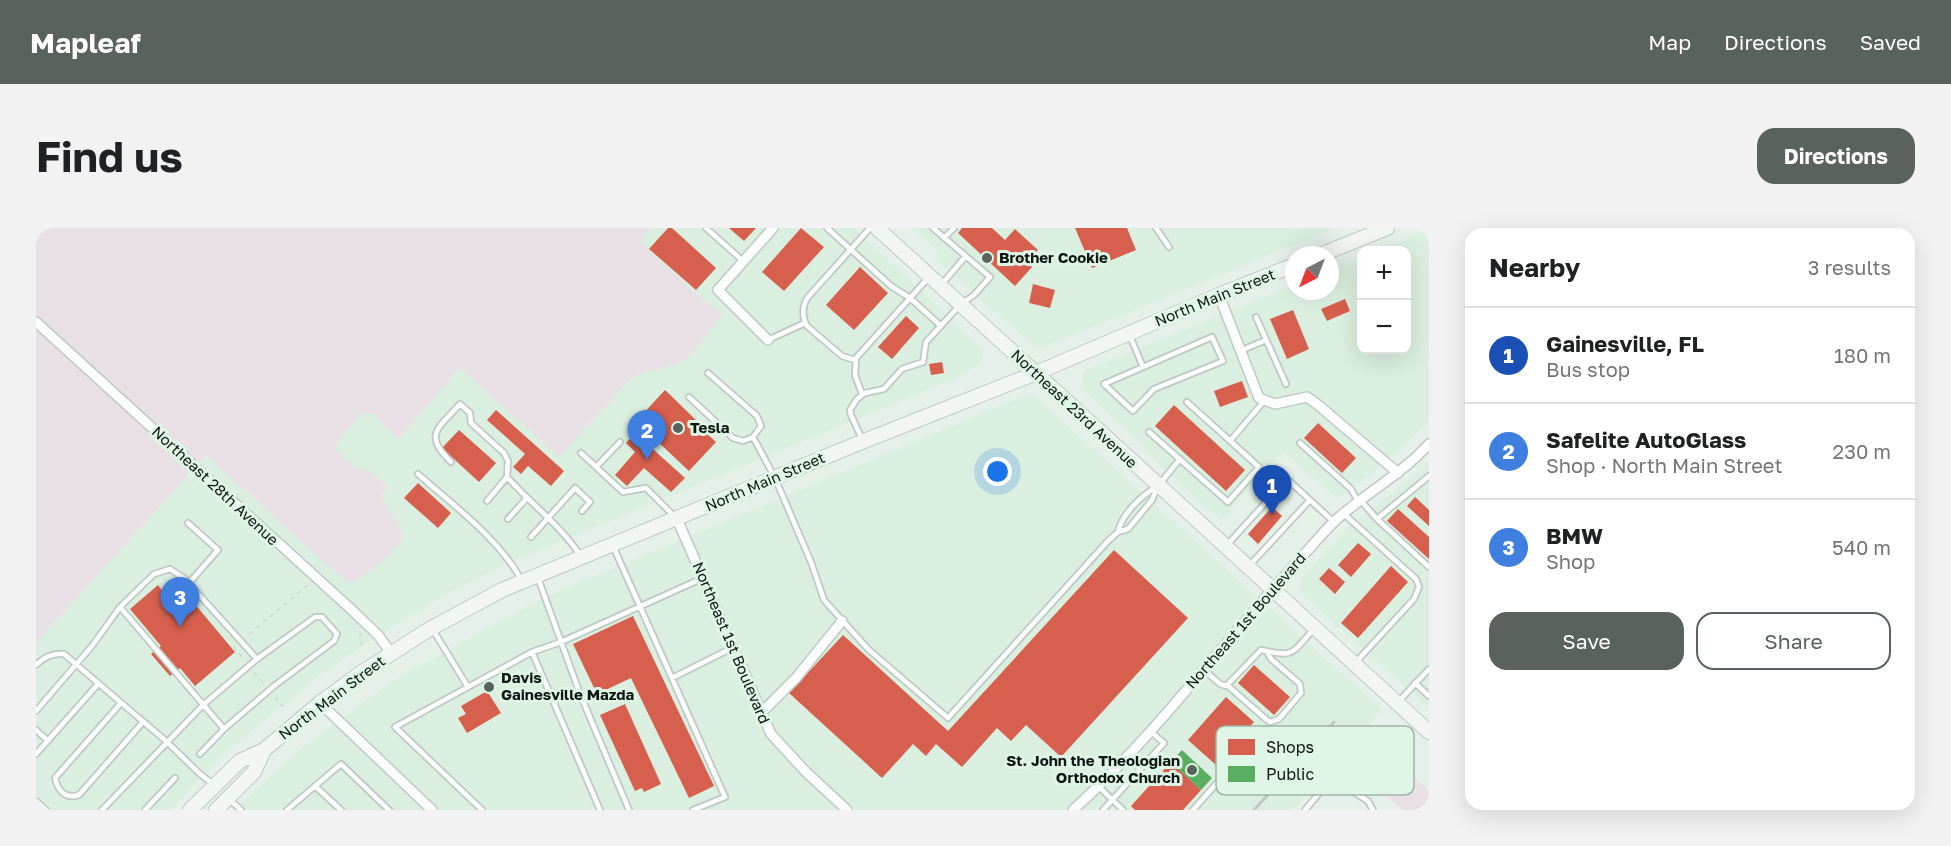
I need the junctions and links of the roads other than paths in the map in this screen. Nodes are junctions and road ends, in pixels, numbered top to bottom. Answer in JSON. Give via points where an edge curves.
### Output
{"nodes":[{"id":1,"x":706,"y":228,"type":"edge"},
{"id":2,"x":773,"y":228,"type":"edge"},
{"id":3,"x":827,"y":228,"type":"edge"},
{"id":4,"x":870,"y":228,"type":"edge"},
{"id":5,"x":933,"y":228,"type":"edge"},
{"id":6,"x":954,"y":228,"type":"edge"},
{"id":7,"x":1156,"y":228,"type":"edge"},
{"id":8,"x":1388,"y":228,"type":"edge"},
{"id":9,"x":884,"y":230,"type":"edge"},
{"id":10,"x":944,"y":238,"type":"junction"},
{"id":11,"x":1169,"y":247,"type":"dead end"},
{"id":12,"x":1339,"y":247,"type":"edge"},
{"id":13,"x":851,"y":250,"type":"junction"},
{"id":14,"x":965,"y":257,"type":"junction"},
{"id":15,"x":743,"y":261,"type":"junction"},
{"id":16,"x":1285,"y":269,"type":"edge"},
{"id":17,"x":935,"y":281,"type":"junction"},
{"id":18,"x":1218,"y":295,"type":"junction"},
{"id":19,"x":910,"y":298,"type":"junction"},
{"id":20,"x":960,"y":304,"type":"junction"},
{"id":21,"x":1256,"y":317,"type":"dead end"},
{"id":22,"x":36,"y":322,"type":"edge"},
{"id":23,"x":805,"y":323,"type":"junction"},
{"id":24,"x":941,"y":326,"type":"junction"},
{"id":25,"x":1129,"y":333,"type":"junction"},
{"id":26,"x":768,"y":340,"type":"joint"},
{"id":27,"x":1266,"y":340,"type":"junction"},
{"id":28,"x":1240,"y":351,"type":"junction"},
{"id":29,"x":855,"y":360,"type":"junction"},
{"id":30,"x":1143,"y":367,"type":"junction"},
{"id":31,"x":708,"y":373,"type":"dead end"},
{"id":32,"x":1036,"y":373,"type":"junction"},
{"id":33,"x":1286,"y":384,"type":"dead end"},
{"id":34,"x":862,"y":394,"type":"junction"},
{"id":35,"x":689,"y":397,"type":"dead end"},
{"id":36,"x":1265,"y":400,"type":"junction"},
{"id":37,"x":1187,"y":402,"type":"dead end"},
{"id":38,"x":1149,"y":432,"type":"dead end"},
{"id":39,"x":753,"y":437,"type":"junction"},
{"id":40,"x":1230,"y":441,"type":"junction"},
{"id":41,"x":620,"y":442,"type":"dead end"},
{"id":42,"x":863,"y":442,"type":"junction"},
{"id":43,"x":1300,"y":443,"type":"dead end"},
{"id":44,"x":1429,"y":444,"type":"edge"},
{"id":45,"x":580,"y":453,"type":"dead end"},
{"id":46,"x":1180,"y":459,"type":"junction"},
{"id":47,"x":451,"y":462,"type":"dead end"},
{"id":48,"x":596,"y":467,"type":"junction"},
{"id":49,"x":1398,"y":473,"type":"junction"},
{"id":50,"x":418,"y":474,"type":"dead end"},
{"id":51,"x":507,"y":477,"type":"junction"},
{"id":52,"x":1429,"y":477,"type":"edge"},
{"id":53,"x":775,"y":478,"type":"junction"},
{"id":54,"x":1158,"y":486,"type":"junction"},
{"id":55,"x":526,"y":499,"type":"junction"},
{"id":56,"x":1310,"y":500,"type":"junction"},
{"id":57,"x":487,"y":501,"type":"dead end"},
{"id":58,"x":1360,"y":502,"type":"junction"},
{"id":59,"x":582,"y":511,"type":"dead end"},
{"id":60,"x":1344,"y":514,"type":"junction"},
{"id":61,"x":548,"y":518,"type":"junction"},
{"id":62,"x":508,"y":519,"type":"dead end"},
{"id":63,"x":677,"y":519,"type":"junction"},
{"id":64,"x":1377,"y":519,"type":"junction"},
{"id":65,"x":1334,"y":522,"type":"junction"},
{"id":66,"x":188,"y":523,"type":"dead end"},
{"id":67,"x":1118,"y":532,"type":"junction"},
{"id":68,"x":531,"y":537,"type":"dead end"},
{"id":69,"x":612,"y":545,"type":"junction"},
{"id":70,"x":1226,"y":546,"type":"junction"},
{"id":71,"x":581,"y":557,"type":"junction"},
{"id":72,"x":1248,"y":567,"type":"junction"},
{"id":73,"x":1429,"y":567,"type":"edge"},
{"id":74,"x":537,"y":575,"type":"junction"},
{"id":75,"x":703,"y":578,"type":"junction"},
{"id":76,"x":523,"y":581,"type":"junction"},
{"id":77,"x":189,"y":583,"type":"junction"},
{"id":78,"x":1272,"y":589,"type":"junction"},
{"id":79,"x":640,"y":606,"type":"junction"},
{"id":80,"x":120,"y":607,"type":"junction"},
{"id":81,"x":842,"y":621,"type":"junction"},
{"id":82,"x":432,"y":628,"type":"junction"},
{"id":83,"x":1315,"y":628,"type":"junction"},
{"id":84,"x":561,"y":642,"type":"junction"},
{"id":85,"x":732,"y":648,"type":"junction"},
{"id":86,"x":532,"y":652,"type":"junction"},
{"id":87,"x":1267,"y":652,"type":"junction"},
{"id":88,"x":391,"y":653,"type":"junction"},
{"id":89,"x":257,"y":659,"type":"junction"},
{"id":90,"x":1354,"y":663,"type":"junction"},
{"id":91,"x":36,"y":665,"type":"edge"},
{"id":92,"x":77,"y":665,"type":"junction"},
{"id":93,"x":1203,"y":669,"type":"junction"},
{"id":94,"x":1429,"y":669,"type":"edge"},
{"id":95,"x":672,"y":678,"type":"junction"},
{"id":96,"x":1415,"y":683,"type":"junction"},
{"id":97,"x":98,"y":684,"type":"junction"},
{"id":98,"x":1227,"y":685,"type":"junction"},
{"id":99,"x":468,"y":687,"type":"junction"},
{"id":100,"x":1429,"y":696,"type":"edge"},
{"id":101,"x":1397,"y":702,"type":"junction"},
{"id":102,"x":121,"y":703,"type":"junction"},
{"id":103,"x":320,"y":703,"type":"junction"},
{"id":104,"x":203,"y":705,"type":"junction"},
{"id":105,"x":36,"y":711,"type":"edge"},
{"id":106,"x":761,"y":713,"type":"junction"},
{"id":107,"x":143,"y":722,"type":"junction"},
{"id":108,"x":224,"y":729,"type":"junction"},
{"id":109,"x":36,"y":730,"type":"edge"},
{"id":110,"x":1150,"y":731,"type":"junction"},
{"id":111,"x":1429,"y":732,"type":"edge"},
{"id":112,"x":48,"y":741,"type":"junction"},
{"id":113,"x":166,"y":741,"type":"junction"},
{"id":114,"x":264,"y":750,"type":"junction"},
{"id":115,"x":36,"y":754,"type":"edge"},
{"id":116,"x":200,"y":754,"type":"dead end"},
{"id":117,"x":175,"y":777,"type":"dead end"},
{"id":118,"x":1216,"y":784,"type":"edge"},
{"id":119,"x":214,"y":785,"type":"junction"},
{"id":120,"x":315,"y":786,"type":"junction"},
{"id":121,"x":1099,"y":787,"type":"junction"},
{"id":122,"x":1318,"y":795,"type":"edge"},
{"id":123,"x":1358,"y":795,"type":"edge"},
{"id":124,"x":228,"y":798,"type":"junction"},
{"id":125,"x":1112,"y":800,"type":"junction"},
{"id":126,"x":36,"y":801,"type":"edge"},
{"id":127,"x":292,"y":809,"type":"edge"},
{"id":128,"x":46,"y":810,"type":"edge"},
{"id":129,"x":102,"y":810,"type":"edge"},
{"id":130,"x":145,"y":810,"type":"edge"},
{"id":131,"x":190,"y":810,"type":"edge"},
{"id":132,"x":216,"y":810,"type":"edge"},
{"id":133,"x":241,"y":810,"type":"edge"},
{"id":134,"x":341,"y":810,"type":"edge"},
{"id":135,"x":390,"y":810,"type":"edge"},
{"id":136,"x":432,"y":810,"type":"edge"},
{"id":137,"x":482,"y":810,"type":"edge"},
{"id":138,"x":600,"y":810,"type":"edge"},
{"id":139,"x":629,"y":810,"type":"edge"},
{"id":140,"x":693,"y":810,"type":"edge"},
{"id":141,"x":847,"y":810,"type":"edge"},
{"id":142,"x":1073,"y":810,"type":"edge"},
{"id":143,"x":1103,"y":810,"type":"edge"},
{"id":144,"x":1123,"y":810,"type":"edge"},
{"id":145,"x":1193,"y":810,"type":"edge"},
{"id":146,"x":1305,"y":810,"type":"edge"},
{"id":147,"x":1373,"y":810,"type":"edge"}],
"edges":[{"from":1,"to":15,"type":"lane"},
{"from":2,"to":15,"type":"street"},
{"from":3,"to":13,"type":"lane"},
{"from":4,"to":13,"type":"lane"},
{"from":5,"to":10,"type":"lane"},
{"from":6,"to":10,"type":"lane"},
{"from":7,"to":11,"type":"lane"},
{"from":8,"to":12,"type":"main road"},
{"from":9,"to":17,"type":"main road","name":"Northeast 23rd Avenue"},
{"from":10,"to":14,"type":"lane"},
{"from":13,"to":19,"type":"lane"},
{"from":13,"to":23,"type":"lane","via":[[806,301]]},
{"from":14,"to":17,"type":"lane"},
{"from":14,"to":20,"type":"lane","via":[[990,277]]},
{"from":15,"to":26,"type":"street","via":[[718,290]]},
{"from":16,"to":18,"type":"main road","name":"North Main Street"},
{"from":17,"to":19,"type":"lane"},
{"from":17,"to":20,"type":"main road","name":"Northeast 23rd Avenue"},
{"from":18,"to":25,"type":"main road","name":"North Main Street"},
{"from":18,"to":28,"type":"street"},
{"from":19,"to":24,"type":"lane"},
{"from":19,"to":29,"type":"lane"},
{"from":20,"to":24,"type":"lane"},
{"from":20,"to":32,"type":"main road","name":"Northeast 23rd Avenue"},
{"from":21,"to":27,"type":"lane"},
{"from":22,"to":88,"type":"street","name":"Northeast 28th Avenue","via":[[353,611]]},
{"from":23,"to":26,"type":"lane"},
{"from":23,"to":29,"type":"lane","via":[[842,356]]},
{"from":24,"to":34,"type":"lane","via":[[926,342],[923,362],[902,369],[884,389]]},
{"from":25,"to":30,"type":"lane"},
{"from":25,"to":32,"type":"main road","name":"North Main Street"},
{"from":27,"to":28,"type":"lane"},
{"from":27,"to":33,"type":"lane"},
{"from":28,"to":36,"type":"street","via":[[1259,398]]},
{"from":29,"to":34,"type":"lane","via":[[855,375]]},
{"from":30,"to":30,"type":"lane","via":[[1212,337],[1224,360],[1154,389],[1133,411],[1104,384]]},
{"from":31,"to":39,"type":"lane","via":[[757,416],[761,426]]},
{"from":32,"to":42,"type":"main road","name":"North Main Street"},
{"from":32,"to":54,"type":"main road","name":"Northeast 23rd Avenue"},
{"from":34,"to":42,"type":"lane","via":[[850,413]]},
{"from":35,"to":39,"type":"lane","via":[[733,438],[743,441]]},
{"from":36,"to":40,"type":"lane"},
{"from":36,"to":49,"type":"street","via":[[1275,404],[1307,397]]},
{"from":37,"to":40,"type":"lane"},
{"from":38,"to":46,"type":"lane"},
{"from":39,"to":53,"type":"lane"},
{"from":40,"to":46,"type":"lane","via":[[1259,467],[1228,502]]},
{"from":41,"to":48,"type":"lane"},
{"from":42,"to":53,"type":"main road","name":"North Main Street"},
{"from":43,"to":58,"type":"lane"},
{"from":44,"to":49,"type":"street","name":"Northeast 1st Boulevard"},
{"from":45,"to":48,"type":"lane"},
{"from":46,"to":54,"type":"lane"},
{"from":47,"to":51,"type":"lane","via":[[435,444],[435,435],[460,404],[470,413],[471,423],[504,453]]},
{"from":48,"to":63,"type":"lane","via":[[623,492],[646,488]]},
{"from":49,"to":58,"type":"street","name":"Northeast 1st Boulevard"},
{"from":50,"to":76,"type":"lane","via":[[490,539]]},
{"from":51,"to":55,"type":"lane"},
{"from":51,"to":57,"type":"lane"},
{"from":52,"to":64,"type":"lane"},
{"from":53,"to":63,"type":"main road","name":"North Main Street"},
{"from":53,"to":81,"type":"lane","via":[[824,600]]},
{"from":54,"to":67,"type":"lane","via":[[1129,512]]},
{"from":54,"to":67,"type":"lane","via":[[1128,530]]},
{"from":54,"to":70,"type":"main road","name":"Northeast 23rd Avenue"},
{"from":55,"to":61,"type":"lane"},
{"from":55,"to":62,"type":"lane"},
{"from":56,"to":65,"type":"lane"},
{"from":56,"to":70,"type":"lane","via":[[1287,479]]},
{"from":56,"to":72,"type":"lane"},
{"from":58,"to":60,"type":"street","name":"Northeast 1st Boulevard"},
{"from":58,"to":64,"type":"lane"},
{"from":59,"to":61,"type":"lane","via":[[590,502],[575,488]]},
{"from":60,"to":65,"type":"street","name":"Northeast 1st Boulevard"},
{"from":60,"to":90,"type":"lane","via":[[1416,579],[1419,587],[1414,599]]},
{"from":61,"to":68,"type":"lane"},
{"from":61,"to":71,"type":"lane"},
{"from":63,"to":69,"type":"main road","name":"North Main Street"},
{"from":63,"to":75,"type":"street","name":"Northeast 1st Boulevard"},
{"from":64,"to":73,"type":"lane"},
{"from":65,"to":78,"type":"street","name":"Northeast 1st Boulevard"},
{"from":66,"to":77,"type":"lane","via":[[218,550]]},
{"from":67,"to":81,"type":"lane","via":[[948,718],[868,649]]},
{"from":69,"to":71,"type":"main road","name":"North Main Street"},
{"from":69,"to":79,"type":"lane"},
{"from":70,"to":72,"type":"main road","name":"Northeast 23rd Avenue"},
{"from":71,"to":74,"type":"main road","name":"North Main Street"},
{"from":72,"to":78,"type":"main road","name":"Northeast 23rd Avenue"},
{"from":74,"to":76,"type":"main road","name":"North Main Street"},
{"from":74,"to":84,"type":"lane"},
{"from":75,"to":79,"type":"lane"},
{"from":75,"to":85,"type":"street","name":"Northeast 1st Boulevard"},
{"from":76,"to":82,"type":"main road","name":"North Main Street"},
{"from":77,"to":80,"type":"lane","via":[[170,569],[154,574]]},
{"from":77,"to":89,"type":"lane"},
{"from":78,"to":83,"type":"main road","name":"Northeast 23rd Avenue"},
{"from":78,"to":93,"type":"street","name":"Northeast 1st Boulevard"},
{"from":79,"to":84,"type":"lane"},
{"from":79,"to":95,"type":"lane"},
{"from":80,"to":92,"type":"lane"},
{"from":80,"to":104,"type":"lane"},
{"from":81,"to":106,"type":"street","via":[[796,678]]},
{"from":82,"to":88,"type":"main road","name":"North Main Street"},
{"from":82,"to":99,"type":"lane"},
{"from":83,"to":87,"type":"lane","via":[[1294,651],[1284,655]]},
{"from":83,"to":90,"type":"main road","name":"Northeast 23rd Avenue"},
{"from":84,"to":86,"type":"lane"},
{"from":84,"to":139,"type":"lane"},
{"from":85,"to":95,"type":"lane"},
{"from":85,"to":106,"type":"street","name":"Northeast 1st Boulevard"},
{"from":86,"to":99,"type":"lane"},
{"from":86,"to":138,"type":"lane"},
{"from":87,"to":98,"type":"lane","via":[[1257,653]]},
{"from":87,"to":98,"type":"lane","via":[[1302,688],[1279,719],[1270,722]]},
{"from":88,"to":103,"type":"main road","name":"North Main Street"},
{"from":89,"to":104,"type":"lane"},
{"from":89,"to":108,"type":"lane","via":[[315,617],[322,617],[337,634],[334,641]]},
{"from":90,"to":101,"type":"main road","name":"Northeast 23rd Avenue"},
{"from":91,"to":92,"type":"lane","via":[[56,653],[64,654]]},
{"from":92,"to":97,"type":"lane"},
{"from":92,"to":105,"type":"lane"},
{"from":93,"to":98,"type":"lane","via":[[1220,684]]},
{"from":93,"to":110,"type":"street","name":"Northeast 1st Boulevard"},
{"from":94,"to":96,"type":"lane"},
{"from":95,"to":140,"type":"lane","via":[[725,797]]},
{"from":96,"to":100,"type":"lane"},
{"from":96,"to":101,"type":"lane"},
{"from":97,"to":102,"type":"lane"},
{"from":97,"to":112,"type":"lane"},
{"from":99,"to":137,"type":"lane","via":[[395,727]]},
{"from":101,"to":111,"type":"main road","name":"Northeast 23rd Avenue"},
{"from":102,"to":107,"type":"lane"},
{"from":102,"to":107,"type":"lane","via":[[56,778],[64,794],[79,795]]},
{"from":103,"to":114,"type":"main road","name":"North Main Street"},
{"from":103,"to":136,"type":"street"},
{"from":104,"to":108,"type":"lane"},
{"from":104,"to":113,"type":"lane"},
{"from":106,"to":141,"type":"street","name":"Northeast 1st Boulevard","via":[[771,734]]},
{"from":107,"to":113,"type":"lane"},
{"from":108,"to":116,"type":"lane"},
{"from":109,"to":112,"type":"lane"},
{"from":110,"to":121,"type":"street","name":"Northeast 1st Boulevard"},
{"from":110,"to":125,"type":"lane","via":[[1164,743]]},
{"from":112,"to":115,"type":"lane"},
{"from":113,"to":119,"type":"lane"},
{"from":113,"to":129,"type":"lane"},
{"from":114,"to":119,"type":"main road","name":"North Main Street","via":[[240,761]]},
{"from":114,"to":124,"type":"main road","name":"North Main Street","via":[[254,772]]},
{"from":117,"to":130,"type":"lane"},
{"from":118,"to":145,"type":"lane"},
{"from":119,"to":131,"type":"main road","name":"North Main Street"},
{"from":120,"to":127,"type":"lane"},
{"from":120,"to":134,"type":"lane"},
{"from":120,"to":135,"type":"lane","via":[[341,764]]},
{"from":121,"to":125,"type":"lane"},
{"from":121,"to":142,"type":"street","name":"Northeast 1st Boulevard"},
{"from":122,"to":146,"type":"lane"},
{"from":123,"to":147,"type":"lane"},
{"from":124,"to":132,"type":"main road","name":"North Main Street"},
{"from":124,"to":133,"type":"lane"},
{"from":125,"to":143,"type":"lane"},
{"from":125,"to":144,"type":"lane"},
{"from":126,"to":128,"type":"lane"}]}
